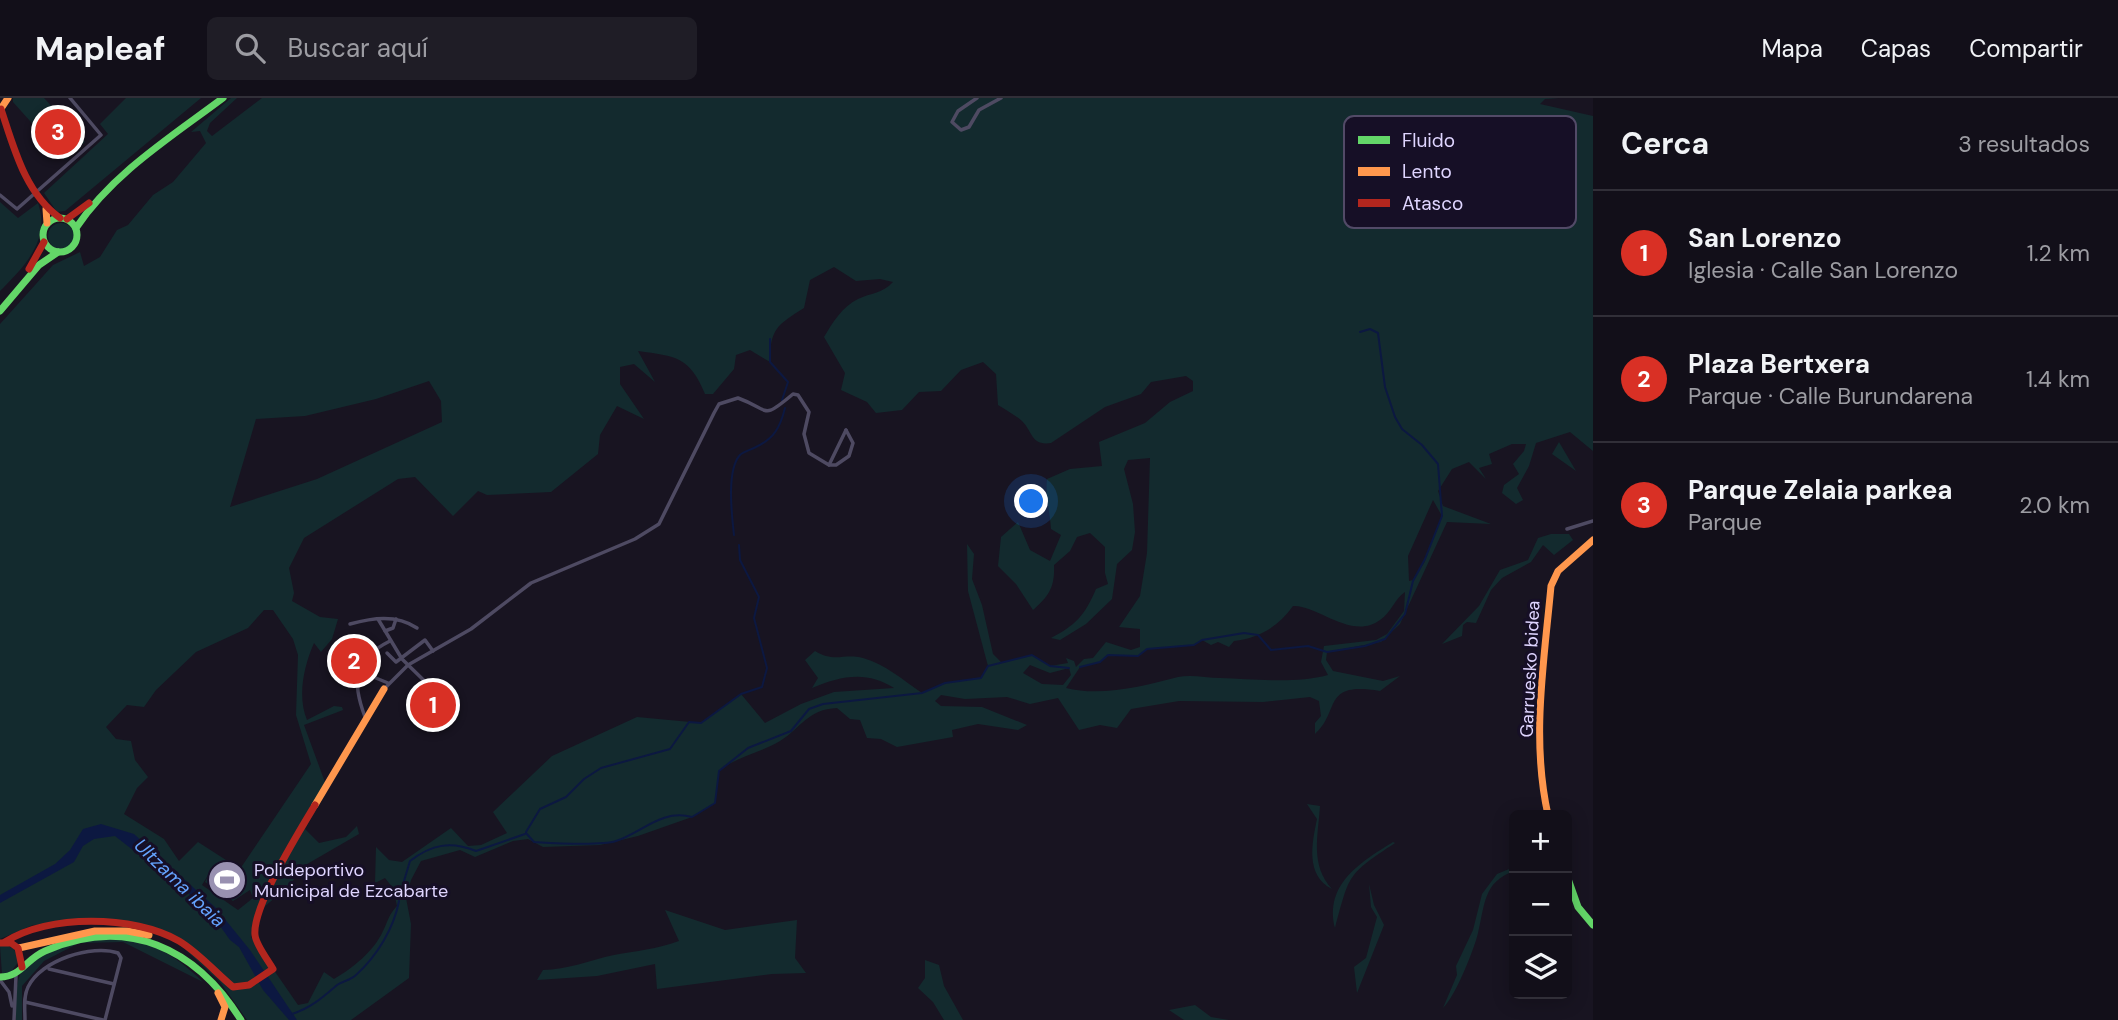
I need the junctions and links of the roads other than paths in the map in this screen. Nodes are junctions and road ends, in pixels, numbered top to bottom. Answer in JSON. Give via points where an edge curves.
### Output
{"nodes":[{"id":1,"x":8,"y":98,"type":"edge"},
{"id":2,"x":70,"y":98,"type":"edge"},
{"id":3,"x":215,"y":98,"type":"edge"},
{"id":4,"x":223,"y":98,"type":"edge"},
{"id":5,"x":977,"y":98,"type":"edge"},
{"id":6,"x":1001,"y":98,"type":"edge"},
{"id":7,"x":0,"y":110,"type":"edge"},
{"id":8,"x":37,"y":193,"type":"junction"},
{"id":9,"x":0,"y":195,"type":"edge"},
{"id":10,"x":45,"y":206,"type":"junction"},
{"id":11,"x":63,"y":218,"type":"junction"},
{"id":12,"x":47,"y":223,"type":"junction"},
{"id":13,"x":76,"y":228,"type":"junction"},
{"id":14,"x":44,"y":242,"type":"junction"},
{"id":15,"x":58,"y":252,"type":"junction"},
{"id":16,"x":0,"y":303,"type":"edge"},
{"id":17,"x":0,"y":311,"type":"edge"},
{"id":18,"x":829,"y":465,"type":"junction"},
{"id":19,"x":1593,"y":521,"type":"edge"},
{"id":20,"x":1567,"y":528,"type":"dead end"},
{"id":21,"x":1593,"y":540,"type":"edge"},
{"id":22,"x":378,"y":619,"type":"junction"},
{"id":23,"x":396,"y":619,"type":"junction"},
{"id":24,"x":350,"y":624,"type":"dead end"},
{"id":25,"x":416,"y":628,"type":"dead end"},
{"id":26,"x":386,"y":631,"type":"junction"},
{"id":27,"x":390,"y":641,"type":"junction"},
{"id":28,"x":433,"y":651,"type":"junction"},
{"id":29,"x":387,"y":653,"type":"dead end"},
{"id":30,"x":402,"y":659,"type":"junction"},
{"id":31,"x":337,"y":662,"type":"dead end"},
{"id":32,"x":362,"y":665,"type":"junction"},
{"id":33,"x":408,"y":665,"type":"junction"},
{"id":34,"x":356,"y":676,"type":"junction"},
{"id":35,"x":387,"y":686,"type":"junction"},
{"id":36,"x":447,"y":703,"type":"dead end"},
{"id":37,"x":365,"y":720,"type":"junction"},
{"id":38,"x":1547,"y":810,"type":"edge"},
{"id":39,"x":1572,"y":890,"type":"edge"},
{"id":40,"x":1593,"y":925,"type":"edge"},
{"id":41,"x":9,"y":944,"type":"edge"},
{"id":42,"x":183,"y":956,"type":"junction"},
{"id":43,"x":47,"y":969,"type":"junction"},
{"id":44,"x":19,"y":972,"type":"junction"},
{"id":45,"x":0,"y":979,"type":"edge"},
{"id":46,"x":114,"y":984,"type":"junction"},
{"id":47,"x":25,"y":1002,"type":"junction"},
{"id":48,"x":15,"y":1019,"type":"edge"},
{"id":49,"x":25,"y":1020,"type":"edge"},
{"id":50,"x":104,"y":1020,"type":"edge"},
{"id":51,"x":222,"y":1020,"type":"edge"},
{"id":52,"x":236,"y":1020,"type":"edge"},
{"id":53,"x":241,"y":1020,"type":"edge"},
{"id":54,"x":247,"y":1020,"type":"edge"}],
"edges":[{"from":1,"to":7,"type":"main road"},
{"from":2,"to":8,"type":"street","via":[[101,133]]},
{"from":3,"to":11,"type":"main road"},
{"from":4,"to":13,"type":"main road","via":[[120,180]]},
{"from":5,"to":6,"type":"street","via":[[955,114],[952,122],[956,128],[969,127],[979,110]]},
{"from":7,"to":8,"type":"main road"},
{"from":8,"to":9,"type":"street","via":[[17,209]]},
{"from":8,"to":10,"type":"main road"},
{"from":10,"to":11,"type":"main road"},
{"from":10,"to":12,"type":"main road"},
{"from":11,"to":12,"type":"main road"},
{"from":11,"to":13,"type":"main road"},
{"from":12,"to":14,"type":"main road"},
{"from":13,"to":15,"type":"main road","via":[[75,244]]},
{"from":14,"to":15,"type":"main road"},
{"from":14,"to":16,"type":"main road","via":[[34,262]]},
{"from":15,"to":17,"type":"main road","via":[[39,265]]},
{"from":18,"to":18,"type":"street","via":[[836,465],[851,451],[853,443],[846,430]]},
{"from":18,"to":28,"type":"street","via":[[810,453],[804,434],[809,412],[798,395],[769,411],[738,398],[719,404],[659,524],[635,539],[531,583],[471,629]]},
{"from":19,"to":20,"type":"street"},
{"from":21,"to":38,"type":"main road","name":"Garruesko bidea","via":[[1558,571],[1551,586],[1540,717]]},
{"from":22,"to":23,"type":"street"},
{"from":22,"to":24,"type":"street"},
{"from":22,"to":26,"type":"street"},
{"from":23,"to":25,"type":"street"},
{"from":23,"to":26,"type":"street"},
{"from":26,"to":27,"type":"street"},
{"from":27,"to":30,"type":"street"},
{"from":27,"to":32,"type":"street"},
{"from":28,"to":30,"type":"street","via":[[425,640]]},
{"from":28,"to":33,"type":"street"},
{"from":29,"to":30,"type":"street","via":[[396,662]]},
{"from":30,"to":33,"type":"street"},
{"from":31,"to":34,"type":"street","via":[[338,669]]},
{"from":32,"to":34,"type":"street"},
{"from":32,"to":35,"type":"street"},
{"from":33,"to":35,"type":"street"},
{"from":33,"to":36,"type":"street"},
{"from":34,"to":37,"type":"street"},
{"from":35,"to":37,"type":"main road"},
{"from":37,"to":41,"type":"main road","via":[[267,895],[255,935],[272,971],[251,984],[233,987],[174,939],[135,926],[60,924],[15,933]]},
{"from":39,"to":40,"type":"main road","via":[[1578,907]]},
{"from":41,"to":44,"type":"main road","via":[[24,958]]},
{"from":41,"to":54,"type":"main road","via":[[36,947],[91,930],[116,929],[157,937],[186,951],[206,969]]},
{"from":42,"to":44,"type":"main road","via":[[145,939],[93,937],[46,951]]},
{"from":42,"to":51,"type":"main road","via":[[223,1001]]},
{"from":42,"to":53,"type":"main road","via":[[217,986]]},
{"from":43,"to":46,"type":"street"},
{"from":43,"to":46,"type":"street","via":[[88,951],[110,950],[121,958]]},
{"from":43,"to":47,"type":"street","via":[[31,982]]},
{"from":44,"to":45,"type":"main road"},
{"from":44,"to":48,"type":"street"},
{"from":45,"to":48,"type":"street","via":[[9,992]]},
{"from":46,"to":50,"type":"street"},
{"from":47,"to":49,"type":"street"},
{"from":47,"to":50,"type":"street"},
{"from":51,"to":52,"type":"main road"}]}
